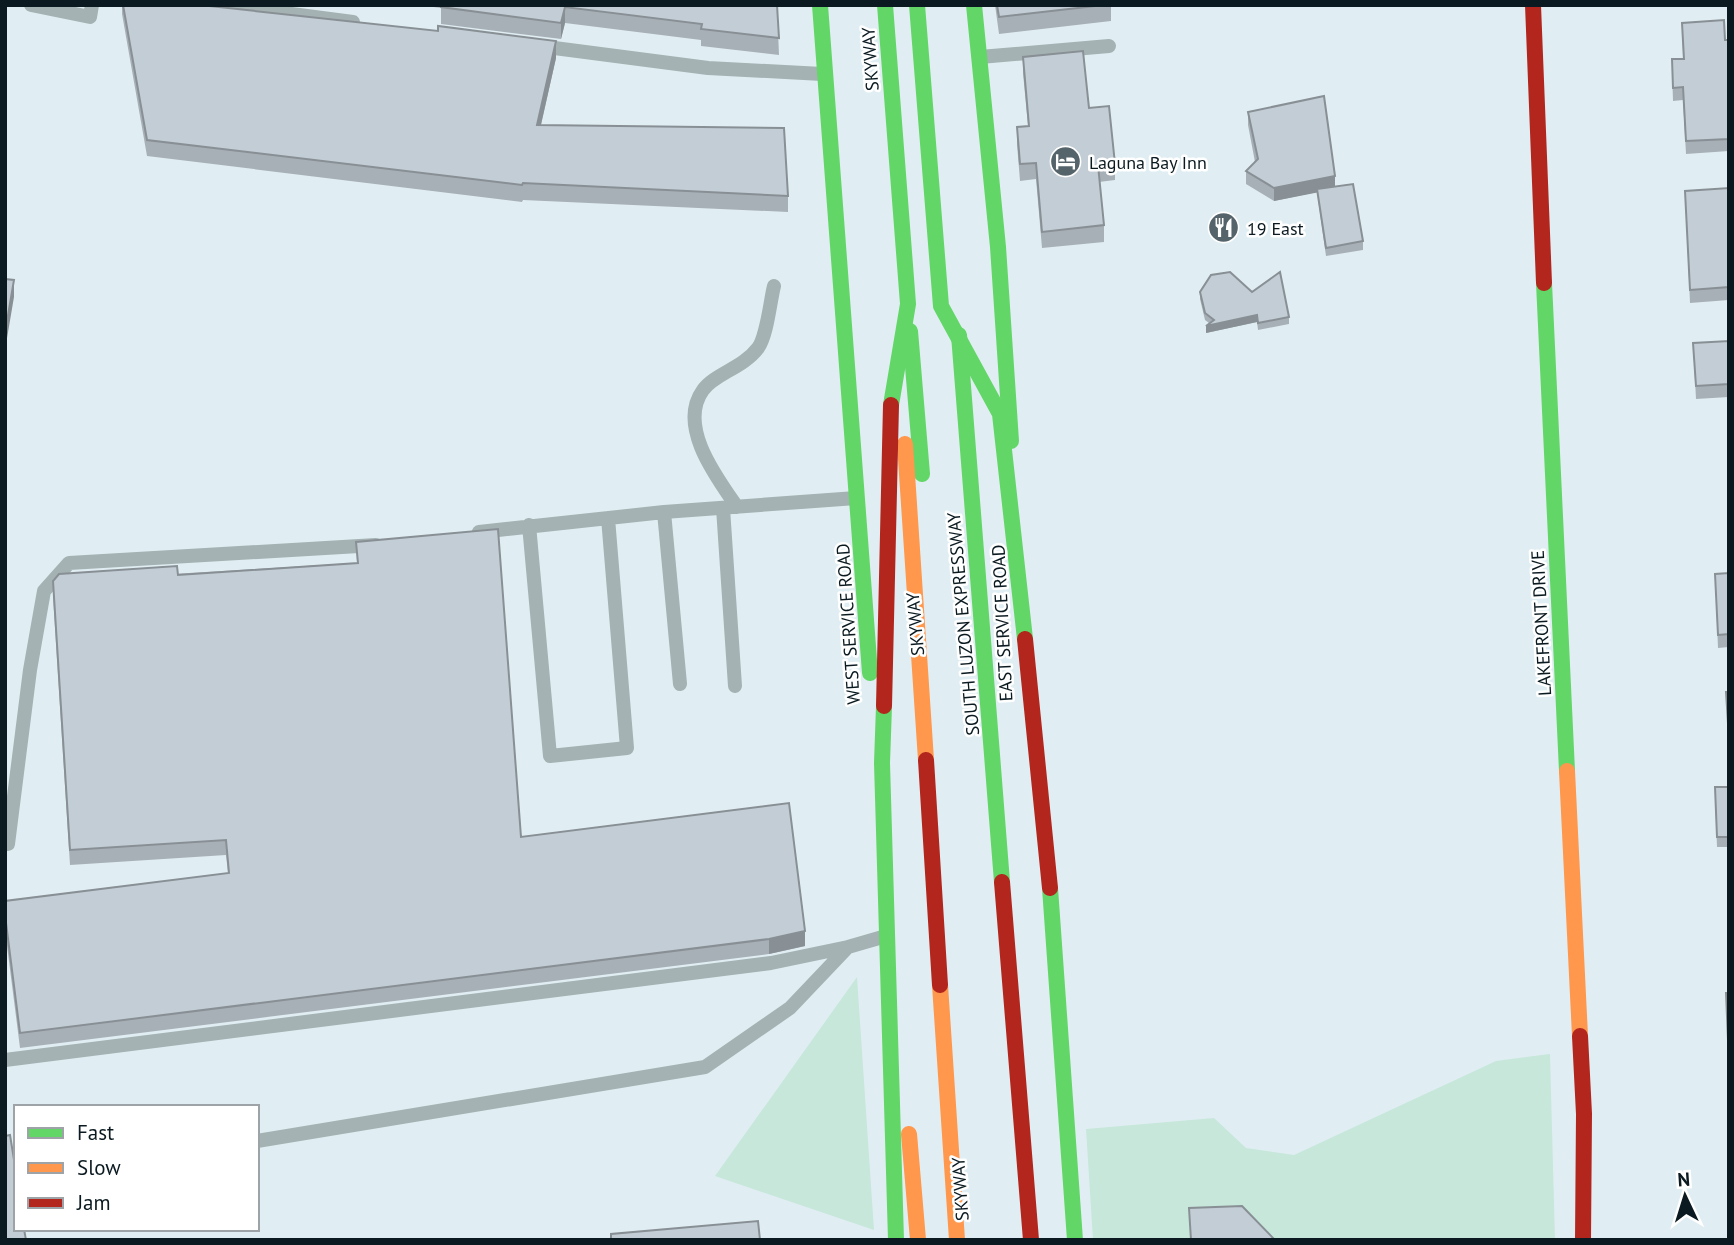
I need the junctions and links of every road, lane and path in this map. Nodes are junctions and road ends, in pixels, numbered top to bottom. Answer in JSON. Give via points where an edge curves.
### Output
{"nodes":[{"id":1,"x":31,"y":5,"type":"edge"},
{"id":2,"x":92,"y":5,"type":"edge"},
{"id":3,"x":222,"y":5,"type":"edge"},
{"id":4,"x":820,"y":5,"type":"edge"},
{"id":5,"x":872,"y":5,"type":"edge"},
{"id":6,"x":885,"y":5,"type":"edge"},
{"id":7,"x":917,"y":5,"type":"edge"},
{"id":8,"x":974,"y":5,"type":"edge"},
{"id":9,"x":1533,"y":5,"type":"edge"},
{"id":10,"x":371,"y":24,"type":"edge"},
{"id":11,"x":519,"y":43,"type":"edge"},
{"id":12,"x":1109,"y":46,"type":"dead end"},
{"id":13,"x":979,"y":57,"type":"junction"},
{"id":14,"x":825,"y":74,"type":"junction"},
{"id":15,"x":945,"y":150,"type":"dead end"},
{"id":16,"x":883,"y":155,"type":"junction"},
{"id":17,"x":774,"y":286,"type":"dead end"},
{"id":18,"x":908,"y":304,"type":"junction"},
{"id":19,"x":949,"y":304,"type":"junction"},
{"id":20,"x":858,"y":498,"type":"junction"},
{"id":21,"x":730,"y":508,"type":"junction"},
{"id":22,"x":664,"y":512,"type":"junction"},
{"id":23,"x":608,"y":518,"type":"junction"},
{"id":24,"x":529,"y":526,"type":"junction"},
{"id":25,"x":464,"y":534,"type":"edge"},
{"id":26,"x":385,"y":543,"type":"edge"},
{"id":27,"x":928,"y":551,"type":"dead end"},
{"id":28,"x":680,"y":684,"type":"dead end"},
{"id":29,"x":736,"y":687,"type":"dead end"},
{"id":30,"x":8,"y":844,"type":"dead end"},
{"id":31,"x":893,"y":934,"type":"junction"},
{"id":32,"x":848,"y":947,"type":"junction"},
{"id":33,"x":5,"y":1060,"type":"edge"},
{"id":34,"x":259,"y":1141,"type":"edge"},
{"id":35,"x":1053,"y":1158,"type":"dead end"},
{"id":36,"x":1013,"y":1213,"type":"dead end"},
{"id":37,"x":896,"y":1240,"type":"edge"},
{"id":38,"x":918,"y":1240,"type":"edge"},
{"id":39,"x":957,"y":1240,"type":"edge"},
{"id":40,"x":1031,"y":1240,"type":"edge"},
{"id":41,"x":1075,"y":1240,"type":"edge"},
{"id":42,"x":1583,"y":1240,"type":"edge"}],
"edges":[{"from":1,"to":2,"type":"lane","via":[[90,17]]},
{"from":3,"to":10,"type":"lane"},
{"from":4,"to":14,"type":"main road","name":"WEST SERVICE ROAD"},
{"from":5,"to":16,"type":"main road"},
{"from":6,"to":18,"type":"main road","name":"SKYWAY","bridge":true},
{"from":7,"to":19,"type":"main road","bridge":true},
{"from":8,"to":13,"type":"main road","name":"EAST SERVICE ROAD"},
{"from":9,"to":42,"type":"main road","name":"LAKEFRONT DRIVE","via":[[1584,1114]]},
{"from":11,"to":14,"type":"lane","via":[[708,68]]},
{"from":12,"to":13,"type":"lane"},
{"from":13,"to":35,"type":"main road","name":"EAST SERVICE ROAD","via":[[1006,351]]},
{"from":14,"to":20,"type":"main road","name":"WEST SERVICE ROAD"},
{"from":15,"to":16,"type":"lane"},
{"from":16,"to":39,"type":"main road"},
{"from":17,"to":21,"type":"lane","via":[[760,345],[745,363],[703,390],[694,412],[698,438]]},
{"from":18,"to":27,"type":"main road","name":"SKYWAY","bridge":true},
{"from":18,"to":37,"type":"main road","bridge":true,"via":[[890,413],[883,763]]},
{"from":19,"to":36,"type":"main road"},
{"from":19,"to":40,"type":"main road","name":"SOUTH LUZON EXPRESSWAY"},
{"from":19,"to":41,"type":"main road","bridge":true,"via":[[1000,414],[1048,874]]},
{"from":20,"to":21,"type":"lane"},
{"from":20,"to":31,"type":"main road","name":"WEST SERVICE ROAD"},
{"from":21,"to":22,"type":"lane"},
{"from":21,"to":29,"type":"lane"},
{"from":22,"to":23,"type":"lane"},
{"from":22,"to":28,"type":"lane"},
{"from":23,"to":24,"type":"lane"},
{"from":23,"to":24,"type":"lane","via":[[626,748],[601,751],[550,756]]},
{"from":24,"to":25,"type":"lane"},
{"from":26,"to":30,"type":"lane","via":[[69,563],[44,591]]},
{"from":31,"to":32,"type":"lane"},
{"from":31,"to":38,"type":"main road","name":"WEST SERVICE ROAD"},
{"from":32,"to":33,"type":"lane","via":[[771,963]]},
{"from":32,"to":34,"type":"lane","via":[[790,1008],[705,1067]]}]}
